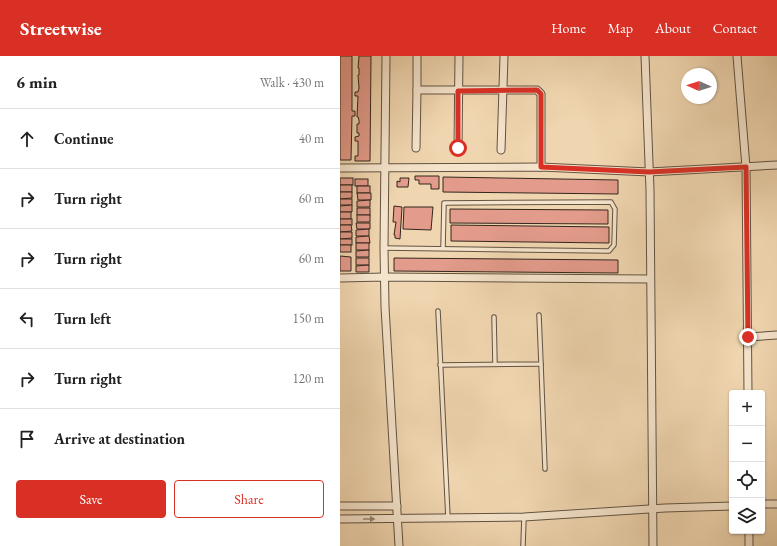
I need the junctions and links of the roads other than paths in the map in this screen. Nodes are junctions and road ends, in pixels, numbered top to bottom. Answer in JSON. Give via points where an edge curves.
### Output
{"nodes":[{"id":1,"x":386,"y":56,"type":"edge"},
{"id":2,"x":417,"y":56,"type":"edge"},
{"id":3,"x":458,"y":56,"type":"edge"},
{"id":4,"x":504,"y":56,"type":"edge"},
{"id":5,"x":645,"y":56,"type":"edge"},
{"id":6,"x":737,"y":56,"type":"edge"},
{"id":7,"x":417,"y":90,"type":"junction"},
{"id":8,"x":502,"y":90,"type":"junction"},
{"id":9,"x":458,"y":91,"type":"junction"},
{"id":10,"x":416,"y":148,"type":"dead end"},
{"id":11,"x":458,"y":148,"type":"dead end"},
{"id":12,"x":501,"y":150,"type":"dead end"},
{"id":13,"x":777,"y":165,"type":"edge"},
{"id":14,"x":541,"y":167,"type":"junction"},
{"id":15,"x":746,"y":167,"type":"junction"},
{"id":16,"x":340,"y":168,"type":"edge"},
{"id":17,"x":385,"y":169,"type":"junction"},
{"id":18,"x":649,"y":172,"type":"junction"},
{"id":19,"x":384,"y":248,"type":"junction"},
{"id":20,"x":444,"y":248,"type":"junction"},
{"id":21,"x":385,"y":277,"type":"junction"},
{"id":22,"x":340,"y":278,"type":"edge"},
{"id":23,"x":650,"y":280,"type":"junction"},
{"id":24,"x":438,"y":312,"type":"dead end"},
{"id":25,"x":539,"y":315,"type":"dead end"},
{"id":26,"x":494,"y":316,"type":"dead end"},
{"id":27,"x":777,"y":335,"type":"edge"},
{"id":28,"x":748,"y":337,"type":"junction"},
{"id":29,"x":495,"y":364,"type":"junction"},
{"id":30,"x":541,"y":364,"type":"junction"},
{"id":31,"x":440,"y":365,"type":"junction"},
{"id":32,"x":748,"y":390,"type":"edge"},
{"id":33,"x":545,"y":469,"type":"dead end"},
{"id":34,"x":765,"y":504,"type":"edge"},
{"id":35,"x":777,"y":504,"type":"edge"},
{"id":36,"x":340,"y":506,"type":"edge"},
{"id":37,"x":397,"y":506,"type":"junction"},
{"id":38,"x":729,"y":506,"type":"edge"},
{"id":39,"x":653,"y":509,"type":"junction"},
{"id":40,"x":524,"y":517,"type":"junction"},
{"id":41,"x":448,"y":518,"type":"junction"},
{"id":42,"x":340,"y":519,"type":"edge"},
{"id":43,"x":398,"y":519,"type":"junction"},
{"id":44,"x":749,"y":534,"type":"edge"},
{"id":45,"x":399,"y":546,"type":"edge"},
{"id":46,"x":523,"y":546,"type":"edge"},
{"id":47,"x":653,"y":546,"type":"edge"},
{"id":48,"x":749,"y":546,"type":"edge"}],
"edges":[{"from":1,"to":17,"type":"street"},
{"from":2,"to":7,"type":"street"},
{"from":3,"to":9,"type":"street"},
{"from":4,"to":8,"type":"street"},
{"from":5,"to":18,"type":"street"},
{"from":6,"to":15,"type":"street"},
{"from":7,"to":9,"type":"street"},
{"from":7,"to":10,"type":"street"},
{"from":8,"to":9,"type":"street"},
{"from":8,"to":12,"type":"street"},
{"from":8,"to":14,"type":"street","via":[[537,90],[541,94]]},
{"from":9,"to":11,"type":"street"},
{"from":13,"to":15,"type":"street"},
{"from":14,"to":17,"type":"street"},
{"from":14,"to":18,"type":"street"},
{"from":15,"to":18,"type":"street"},
{"from":15,"to":28,"type":"street"},
{"from":16,"to":17,"type":"street"},
{"from":17,"to":19,"type":"street"},
{"from":18,"to":23,"type":"street"},
{"from":19,"to":20,"type":"lane"},
{"from":19,"to":21,"type":"street"},
{"from":20,"to":20,"type":"lane","via":[[609,251],[614,245],[615,209],[611,202],[444,203]]},
{"from":21,"to":22,"type":"street"},
{"from":21,"to":23,"type":"street"},
{"from":21,"to":37,"type":"street"},
{"from":23,"to":39,"type":"street"},
{"from":24,"to":31,"type":"lane"},
{"from":25,"to":30,"type":"lane"},
{"from":26,"to":29,"type":"lane"},
{"from":27,"to":28,"type":"street"},
{"from":28,"to":32,"type":"street"},
{"from":29,"to":30,"type":"lane"},
{"from":29,"to":31,"type":"lane"},
{"from":30,"to":33,"type":"lane"},
{"from":31,"to":41,"type":"lane"},
{"from":34,"to":35,"type":"street"},
{"from":36,"to":37,"type":"street"},
{"from":37,"to":43,"type":"street"},
{"from":38,"to":39,"type":"street"},
{"from":39,"to":40,"type":"street"},
{"from":39,"to":47,"type":"street"},
{"from":40,"to":41,"type":"street"},
{"from":40,"to":46,"type":"lane"},
{"from":41,"to":43,"type":"street"},
{"from":42,"to":43,"type":"street","one_way":true},
{"from":43,"to":45,"type":"street"},
{"from":44,"to":48,"type":"street"}]}
